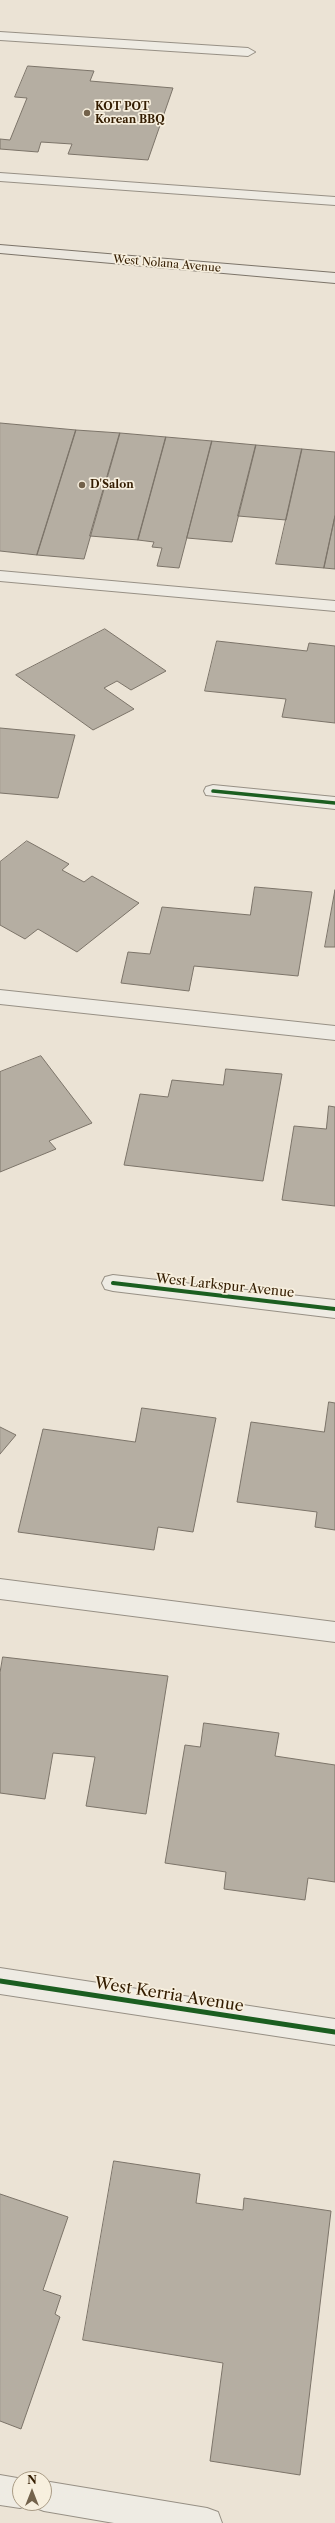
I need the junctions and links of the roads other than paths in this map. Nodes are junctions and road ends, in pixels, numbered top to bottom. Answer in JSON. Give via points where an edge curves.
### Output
{"nodes":[{"id":1,"x":0,"y":36,"type":"edge"},
{"id":2,"x":248,"y":52,"type":"dead end"},
{"id":3,"x":0,"y":177,"type":"edge"},
{"id":4,"x":335,"y":201,"type":"edge"},
{"id":5,"x":0,"y":249,"type":"edge"},
{"id":6,"x":335,"y":278,"type":"edge"},
{"id":7,"x":0,"y":576,"type":"edge"},
{"id":8,"x":335,"y":606,"type":"edge"},
{"id":9,"x":213,"y":791,"type":"dead end"},
{"id":10,"x":335,"y":803,"type":"edge"},
{"id":11,"x":0,"y":997,"type":"edge"},
{"id":12,"x":335,"y":1033,"type":"edge"},
{"id":13,"x":113,"y":1283,"type":"dead end"},
{"id":14,"x":335,"y":1308,"type":"edge"},
{"id":15,"x":0,"y":1589,"type":"edge"},
{"id":16,"x":335,"y":1632,"type":"edge"},
{"id":17,"x":0,"y":1982,"type":"edge"},
{"id":18,"x":335,"y":2032,"type":"edge"},
{"id":19,"x":0,"y":2490,"type":"edge"},
{"id":20,"x":12,"y":2492,"type":"edge"},
{"id":21,"x":52,"y":2497,"type":"edge"},
{"id":22,"x":207,"y":2523,"type":"edge"}],
"edges":[{"from":1,"to":2,"type":"street"},
{"from":3,"to":4,"type":"street"},
{"from":5,"to":6,"type":"main road","name":"West Nolana Avenue"},
{"from":7,"to":8,"type":"street"},
{"from":9,"to":10,"type":"street"},
{"from":11,"to":12,"type":"street"},
{"from":13,"to":14,"type":"street","name":"West Larkspur Avenue"},
{"from":15,"to":16,"type":"street"},
{"from":17,"to":18,"type":"street","name":"West Kerria Avenue"},
{"from":19,"to":20,"type":"street"},
{"from":21,"to":22,"type":"street"}]}
